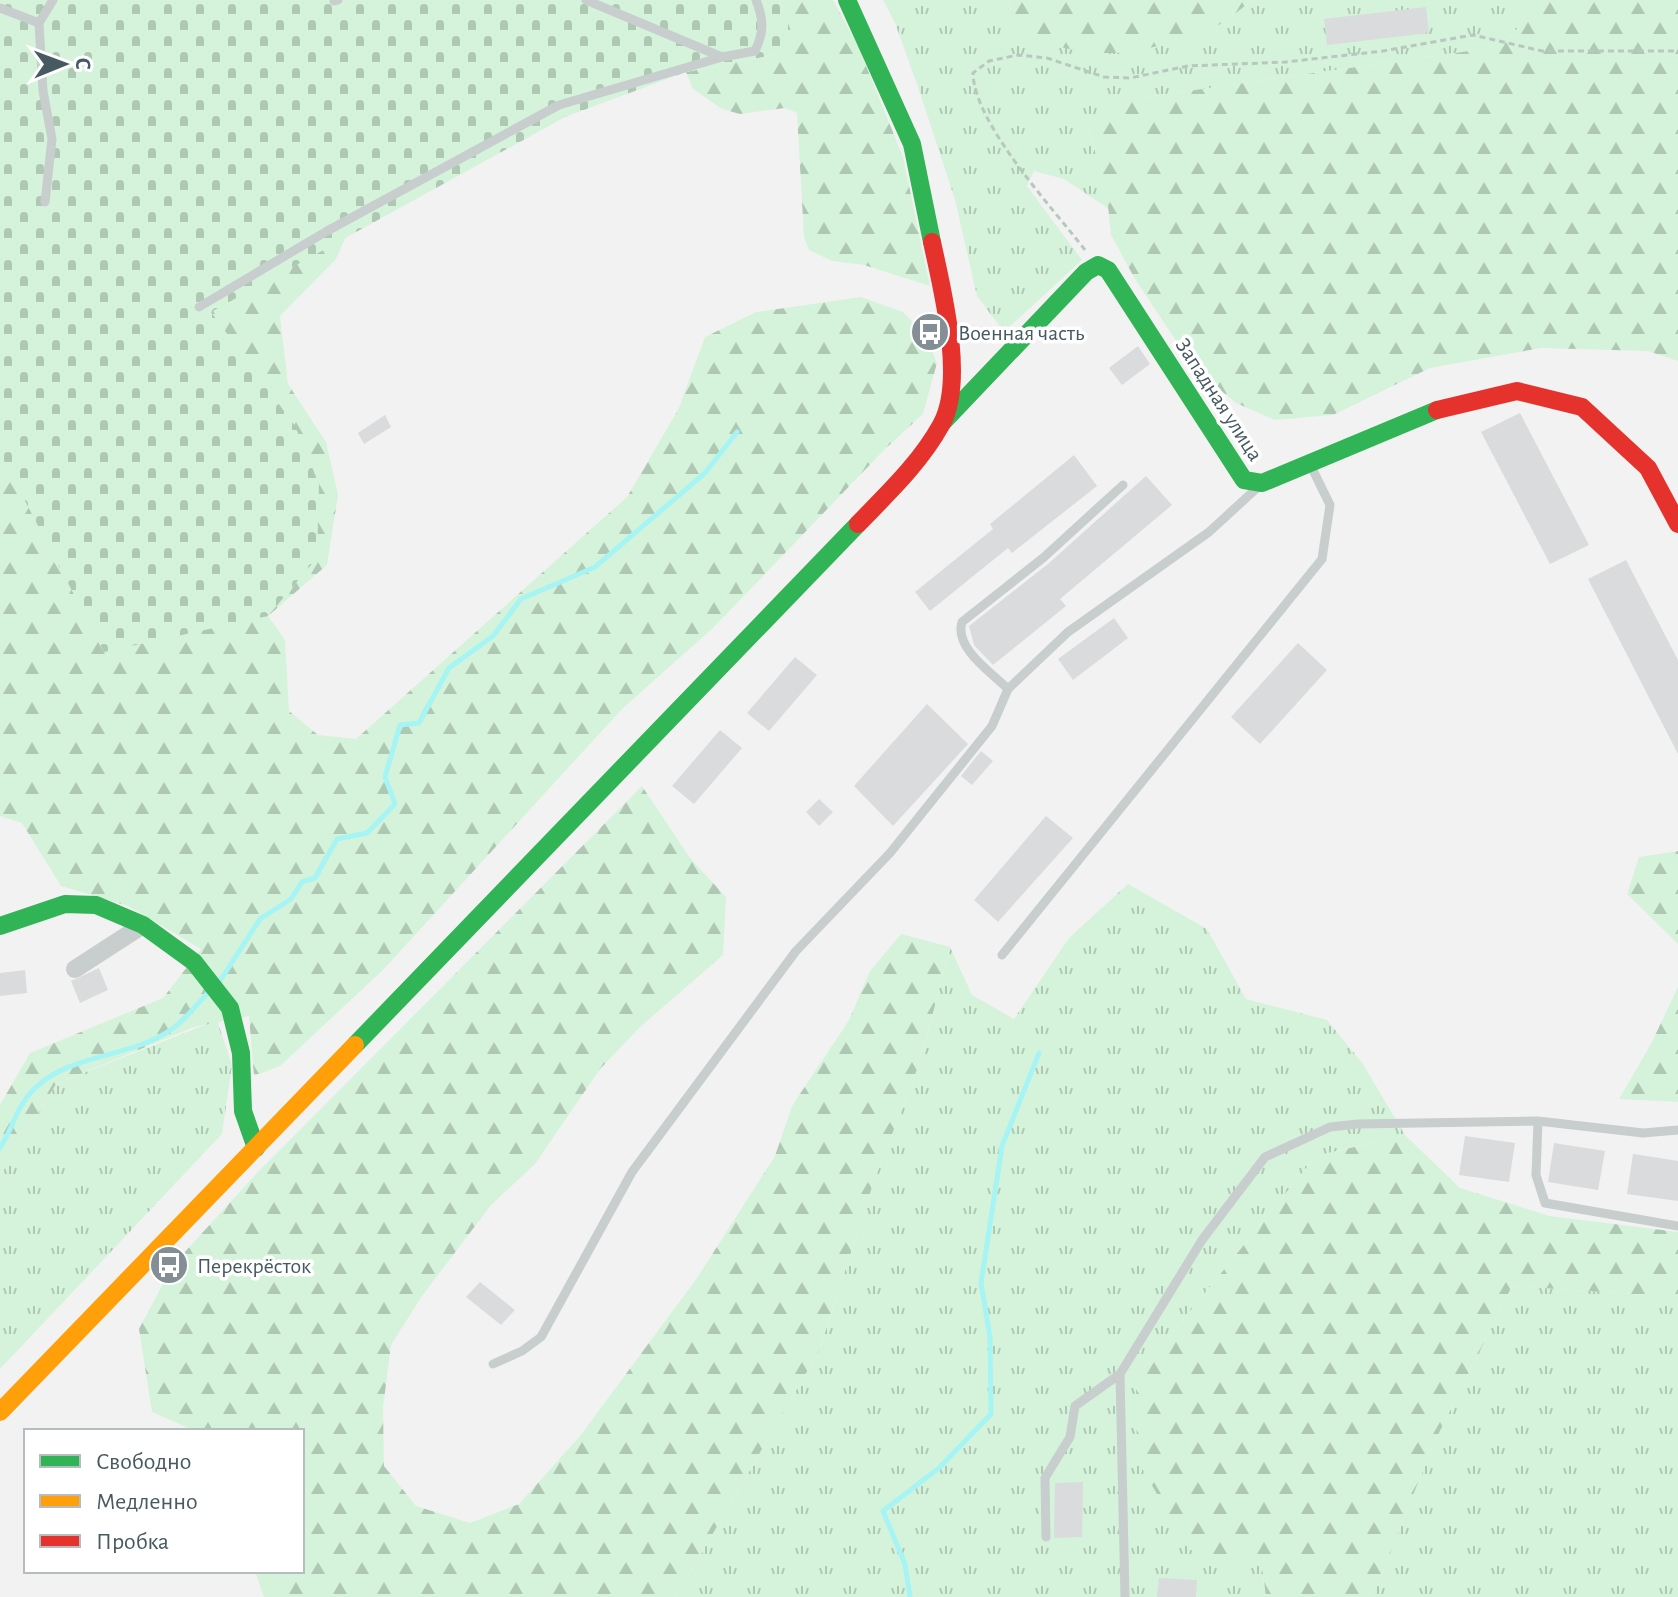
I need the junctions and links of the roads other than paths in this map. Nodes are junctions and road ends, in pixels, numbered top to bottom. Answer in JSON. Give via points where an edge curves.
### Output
{"nodes":[{"id":1,"x":53,"y":0,"type":"edge"},
{"id":2,"x":586,"y":0,"type":"edge"},
{"id":3,"x":756,"y":0,"type":"edge"},
{"id":4,"x":847,"y":0,"type":"edge"},
{"id":5,"x":0,"y":8,"type":"edge"},
{"id":6,"x":39,"y":23,"type":"junction"},
{"id":7,"x":722,"y":57,"type":"junction"},
{"id":8,"x":45,"y":202,"type":"dead end"},
{"id":9,"x":199,"y":307,"type":"dead end"},
{"id":10,"x":943,"y":422,"type":"junction"},
{"id":11,"x":1310,"y":462,"type":"junction"},
{"id":12,"x":1262,"y":483,"type":"junction"},
{"id":13,"x":1123,"y":485,"type":"dead end"},
{"id":14,"x":1678,"y":524,"type":"edge"},
{"id":15,"x":1008,"y":689,"type":"junction"},
{"id":16,"x":143,"y":925,"type":"junction"},
{"id":17,"x":0,"y":926,"type":"edge"},
{"id":18,"x":1002,"y":955,"type":"dead end"},
{"id":19,"x":75,"y":969,"type":"dead end"},
{"id":20,"x":1538,"y":1121,"type":"junction"},
{"id":21,"x":1678,"y":1130,"type":"edge"},
{"id":22,"x":256,"y":1148,"type":"junction"},
{"id":23,"x":1678,"y":1226,"type":"edge"},
{"id":24,"x":493,"y":1364,"type":"dead end"},
{"id":25,"x":1120,"y":1374,"type":"junction"},
{"id":26,"x":0,"y":1412,"type":"edge"},
{"id":27,"x":1046,"y":1537,"type":"dead end"},
{"id":28,"x":1125,"y":1597,"type":"edge"}],
"edges":[{"from":1,"to":6,"type":"lane"},
{"from":2,"to":7,"type":"lane"},
{"from":3,"to":7,"type":"lane","via":[[763,35],[755,51]]},
{"from":4,"to":10,"type":"street","via":[[912,144],[951,331]]},
{"from":5,"to":6,"type":"lane"},
{"from":6,"to":8,"type":"lane","via":[[52,139]]},
{"from":7,"to":9,"type":"lane","via":[[559,105]]},
{"from":10,"to":12,"type":"street","name":"Западная улица","via":[[1098,265],[1108,270],[1244,480]]},
{"from":10,"to":22,"type":"street","via":[[906,475]]},
{"from":11,"to":12,"type":"street","name":"Западная улица"},
{"from":11,"to":14,"type":"street","name":"Западная улица","via":[[1430,412],[1517,391],[1582,407],[1648,468]]},
{"from":11,"to":18,"type":"lane","via":[[1330,505],[1322,559]]},
{"from":12,"to":15,"type":"lane","via":[[1209,532],[1068,632]]},
{"from":13,"to":15,"type":"lane","via":[[962,622],[963,643]]},
{"from":15,"to":24,"type":"lane","via":[[992,726],[890,853],[796,951],[632,1172],[541,1337]]},
{"from":16,"to":17,"type":"street","via":[[96,905],[65,904]]},
{"from":16,"to":19,"type":"street"},
{"from":16,"to":22,"type":"street","via":[[194,962],[230,1008],[241,1053],[243,1111]]},
{"from":20,"to":21,"type":"lane","via":[[1643,1133]]},
{"from":20,"to":23,"type":"lane","via":[[1536,1175],[1545,1203]]},
{"from":20,"to":25,"type":"lane","via":[[1330,1127],[1265,1157],[1202,1240]]},
{"from":22,"to":26,"type":"street"},
{"from":25,"to":27,"type":"lane","via":[[1075,1406],[1070,1437],[1045,1478]]},
{"from":25,"to":28,"type":"lane"}]}
